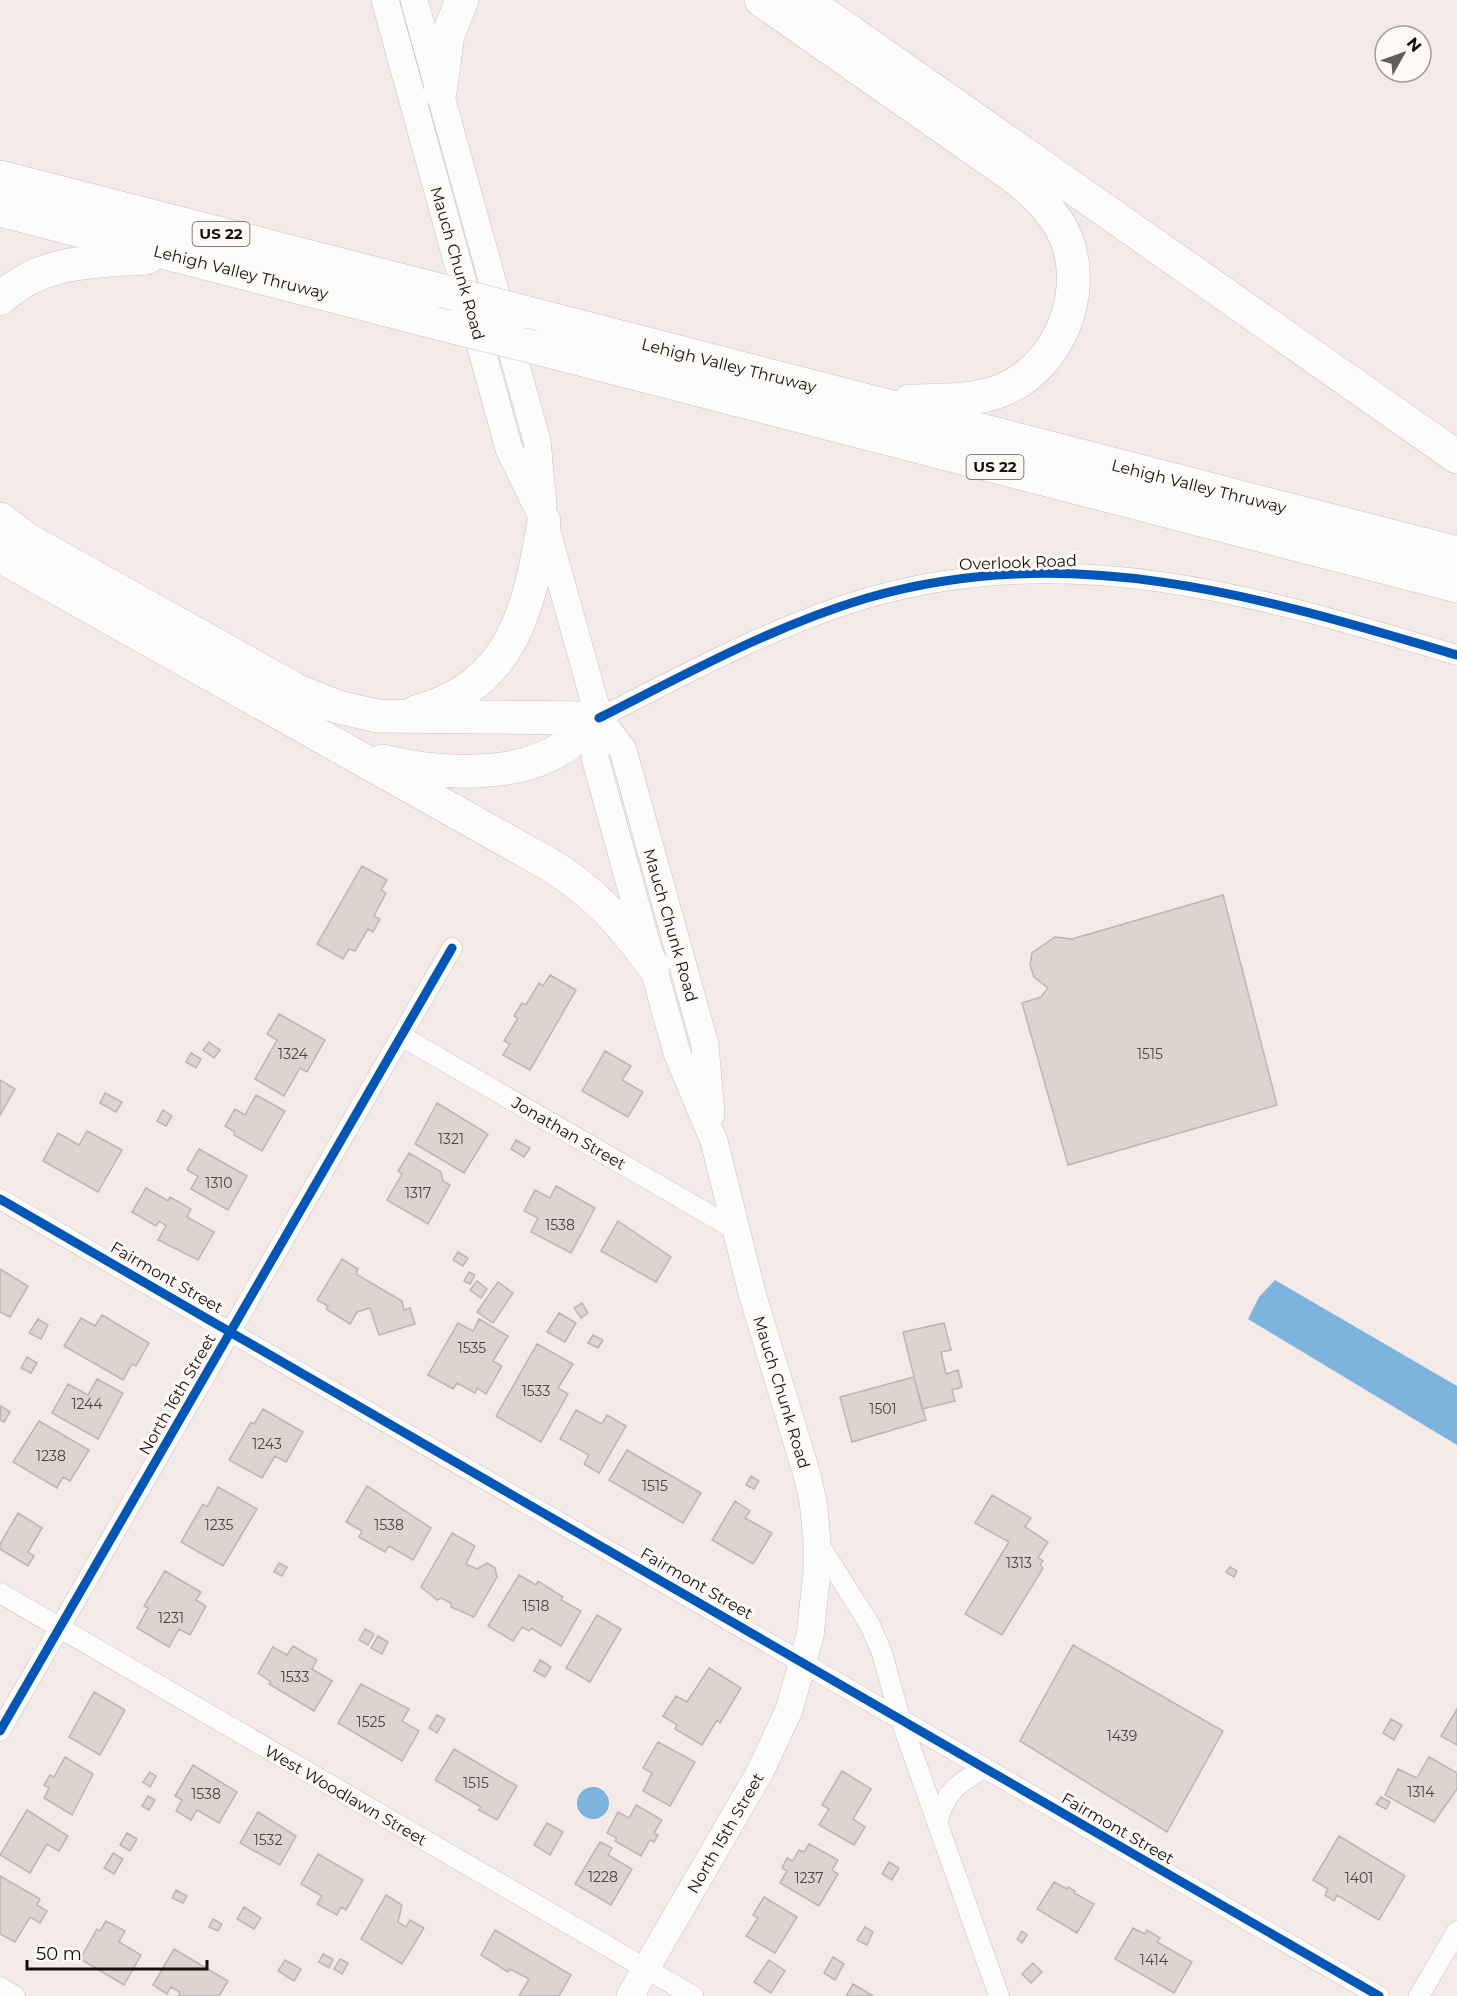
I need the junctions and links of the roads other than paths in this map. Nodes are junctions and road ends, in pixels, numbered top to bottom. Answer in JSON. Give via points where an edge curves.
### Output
{"nodes":[{"id":1,"x":385,"y":0,"type":"edge"},
{"id":2,"x":414,"y":0,"type":"edge"},
{"id":3,"x":462,"y":0,"type":"edge"},
{"id":4,"x":761,"y":0,"type":"edge"},
{"id":5,"x":805,"y":0,"type":"edge"},
{"id":6,"x":440,"y":92,"type":"junction"},
{"id":7,"x":0,"y":177,"type":"edge"},
{"id":8,"x":0,"y":210,"type":"edge"},
{"id":9,"x":182,"y":257,"type":"junction"},
{"id":10,"x":0,"y":299,"type":"edge"},
{"id":11,"x":873,"y":402,"type":"junction"},
{"id":12,"x":1457,"y":457,"type":"edge"},
{"id":13,"x":0,"y":519,"type":"edge"},
{"id":14,"x":544,"y":521,"type":"junction"},
{"id":15,"x":1457,"y":553,"type":"edge"},
{"id":16,"x":0,"y":556,"type":"edge"},
{"id":17,"x":1457,"y":586,"type":"edge"},
{"id":18,"x":1457,"y":655,"type":"edge"},
{"id":19,"x":395,"y":718,"type":"junction"},
{"id":20,"x":599,"y":718,"type":"junction"},
{"id":21,"x":341,"y":749,"type":"junction"},
{"id":22,"x":452,"y":948,"type":"dead end"},
{"id":23,"x":653,"y":966,"type":"junction"},
{"id":24,"x":401,"y":1036,"type":"junction"},
{"id":25,"x":714,"y":1141,"type":"junction"},
{"id":26,"x":0,"y":1199,"type":"edge"},
{"id":27,"x":736,"y":1230,"type":"junction"},
{"id":28,"x":231,"y":1330,"type":"junction"},
{"id":29,"x":817,"y":1540,"type":"junction"},
{"id":30,"x":0,"y":1593,"type":"edge"},
{"id":31,"x":60,"y":1628,"type":"junction"},
{"id":32,"x":804,"y":1663,"type":"junction"},
{"id":33,"x":900,"y":1718,"type":"junction"},
{"id":34,"x":0,"y":1731,"type":"edge"},
{"id":35,"x":984,"y":1768,"type":"junction"},
{"id":36,"x":937,"y":1822,"type":"junction"},
{"id":37,"x":1457,"y":1931,"type":"edge"},
{"id":38,"x":646,"y":1969,"type":"junction"},
{"id":39,"x":0,"y":1987,"type":"edge"},
{"id":40,"x":15,"y":1996,"type":"edge"},
{"id":41,"x":630,"y":1996,"type":"edge"},
{"id":42,"x":693,"y":1996,"type":"edge"},
{"id":43,"x":999,"y":1996,"type":"edge"},
{"id":44,"x":1378,"y":1996,"type":"edge"},
{"id":45,"x":1419,"y":1996,"type":"edge"}],
"edges":[{"from":1,"to":14,"type":"main road","name":"Mauch Chunk Road","via":[[509,449]]},
{"from":2,"to":6,"type":"main road","name":"Mauch Chunk Road"},
{"from":3,"to":6,"type":"highway","via":[[448,34]]},
{"from":4,"to":11,"type":"highway","via":[[1017,179],[1051,212],[1070,250],[1073,277],[1065,323],[1052,349],[1031,372],[1005,389],[975,398]]},
{"from":5,"to":12,"type":"highway"},
{"from":6,"to":14,"type":"main road","name":"Mauch Chunk Road","via":[[537,441]]},
{"from":7,"to":11,"type":"highway","name":"Lehigh Valley Thruway","number":"US 22","bridge":true},
{"from":8,"to":9,"type":"highway","name":"Lehigh Valley Thruway","number":"US 22"},
{"from":9,"to":10,"type":"highway","via":[[91,261],[55,267],[21,282]]},
{"from":9,"to":17,"type":"highway","name":"Lehigh Valley Thruway","number":"US 22","bridge":true},
{"from":11,"to":15,"type":"highway","name":"Lehigh Valley Thruway","number":"US 22"},
{"from":13,"to":19,"type":"highway","via":[[28,540],[298,691],[358,713]]},
{"from":14,"to":19,"type":"highway","via":[[528,604],[497,661],[465,690],[426,709]]},
{"from":14,"to":20,"type":"main road","name":"Mauch Chunk Road"},
{"from":16,"to":21,"type":"highway"},
{"from":18,"to":20,"type":"street","name":"Overlook Road","via":[[1350,623],[1195,585],[1102,575],[1008,574],[914,587],[823,613],[726,654]]},
{"from":19,"to":20,"type":"highway"},
{"from":20,"to":21,"type":"highway","via":[[566,746],[546,755],[481,771],[417,769]]},
{"from":20,"to":23,"type":"main road","name":"Mauch Chunk Road","via":[[595,758]]},
{"from":20,"to":25,"type":"main road","name":"Mauch Chunk Road","via":[[623,750],[705,1045]]},
{"from":21,"to":23,"type":"highway","via":[[552,866],[587,890],[617,919]]},
{"from":22,"to":24,"type":"street","name":"North 16th Street"},
{"from":23,"to":25,"type":"main road","name":"Mauch Chunk Road","via":[[677,1053]]},
{"from":24,"to":27,"type":"street","name":"Jonathan Street"},
{"from":24,"to":28,"type":"street","name":"North 16th Street"},
{"from":25,"to":27,"type":"main road","name":"Mauch Chunk Road"},
{"from":26,"to":28,"type":"street","name":"Fairmont Street"},
{"from":27,"to":29,"type":"main road","name":"Mauch Chunk Road","via":[[807,1475]]},
{"from":28,"to":31,"type":"street","name":"North 16th Street"},
{"from":28,"to":32,"type":"street","name":"Fairmont Street"},
{"from":29,"to":32,"type":"main road","name":"Mauch Chunk Road","via":[[814,1606]]},
{"from":29,"to":33,"type":"street","name":"Mauch Chunk Road","via":[[870,1625]]},
{"from":30,"to":31,"type":"street","name":"West Woodlawn Street"},
{"from":31,"to":34,"type":"street","name":"North 16th Street"},
{"from":31,"to":38,"type":"street","name":"West Woodlawn Street"},
{"from":32,"to":33,"type":"street","name":"Fairmont Street"},
{"from":32,"to":38,"type":"main road","name":"North 15th Street","via":[[789,1710],[760,1772]]},
{"from":33,"to":35,"type":"street","name":"Fairmont Street"},
{"from":33,"to":36,"type":"street","name":"Mauch Chunk Road"},
{"from":35,"to":36,"type":"street","via":[[952,1789]]},
{"from":35,"to":44,"type":"street","name":"Fairmont Street"},
{"from":36,"to":43,"type":"street","name":"Mauch Chunk Road"},
{"from":37,"to":45,"type":"street"},
{"from":38,"to":41,"type":"main road","name":"North 15th Street"},
{"from":38,"to":42,"type":"street","name":"West Woodlawn Street"},
{"from":39,"to":40,"type":"street"}]}
